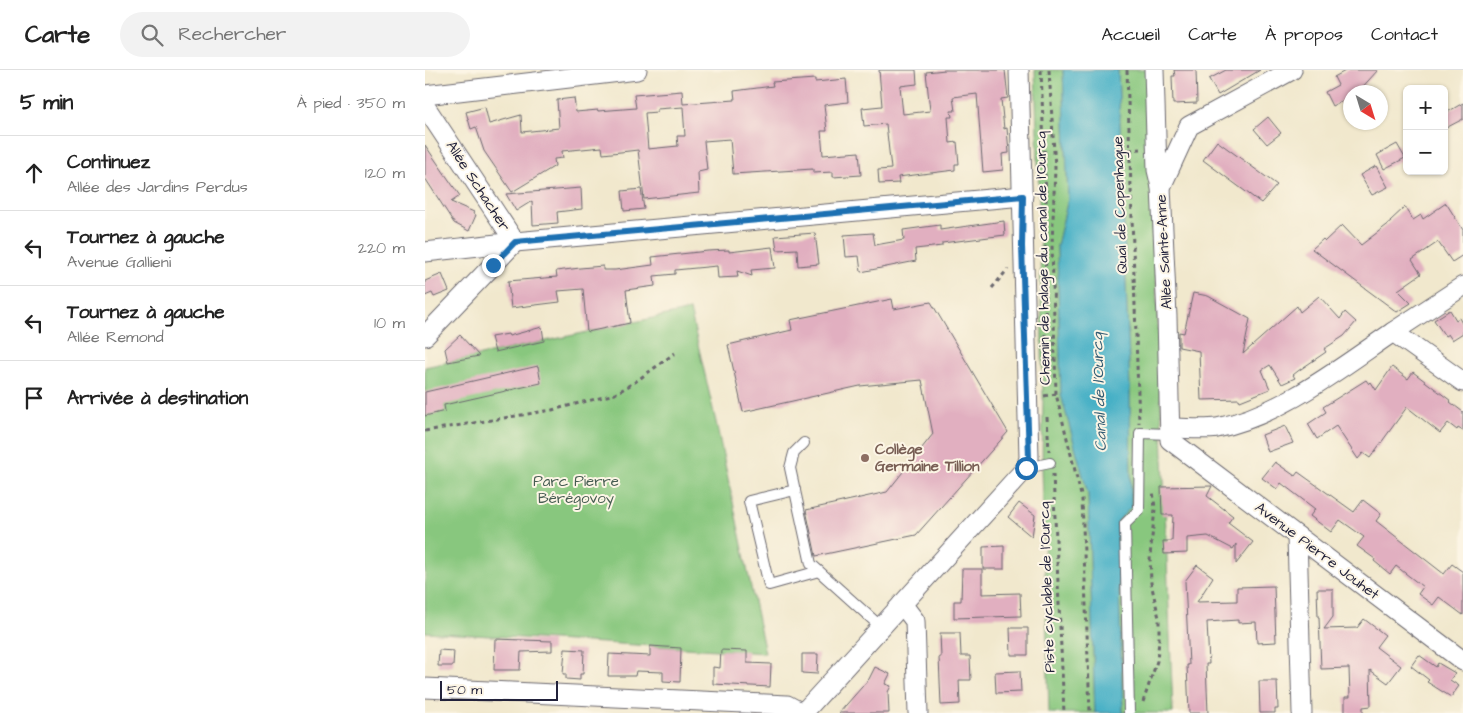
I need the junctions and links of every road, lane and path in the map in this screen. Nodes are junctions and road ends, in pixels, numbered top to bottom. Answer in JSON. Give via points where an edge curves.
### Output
{"nodes":[{"id":1,"x":637,"y":70,"type":"edge"},
{"id":2,"x":1019,"y":70,"type":"edge"},
{"id":3,"x":1041,"y":70,"type":"edge"},
{"id":4,"x":1049,"y":70,"type":"edge"},
{"id":5,"x":1127,"y":70,"type":"edge"},
{"id":6,"x":1154,"y":70,"type":"edge"},
{"id":7,"x":1292,"y":70,"type":"edge"},
{"id":8,"x":607,"y":72,"type":"edge"},
{"id":9,"x":425,"y":94,"type":"edge"},
{"id":10,"x":425,"y":106,"type":"edge"},
{"id":11,"x":1161,"y":187,"type":"junction"},
{"id":12,"x":1023,"y":196,"type":"junction"},
{"id":13,"x":515,"y":242,"type":"junction"},
{"id":14,"x":425,"y":252,"type":"edge"},
{"id":15,"x":1463,"y":286,"type":"edge"},
{"id":16,"x":1393,"y":332,"type":"junction"},
{"id":17,"x":425,"y":336,"type":"edge"},
{"id":18,"x":1135,"y":340,"type":"dead end"},
{"id":19,"x":675,"y":353,"type":"dead end"},
{"id":20,"x":1045,"y":367,"type":"dead end"},
{"id":21,"x":1463,"y":382,"type":"edge"},
{"id":22,"x":1045,"y":386,"type":"dead end"},
{"id":23,"x":1046,"y":406,"type":"dead end"},
{"id":24,"x":1047,"y":415,"type":"dead end"},
{"id":25,"x":425,"y":431,"type":"edge"},
{"id":26,"x":1171,"y":434,"type":"junction"},
{"id":27,"x":804,"y":443,"type":"dead end"},
{"id":28,"x":1050,"y":463,"type":"junction"},
{"id":29,"x":1026,"y":468,"type":"junction"},
{"id":30,"x":795,"y":490,"type":"junction"},
{"id":31,"x":1155,"y":509,"type":"dead end"},
{"id":32,"x":1297,"y":536,"type":"junction"},
{"id":33,"x":819,"y":571,"type":"junction"},
{"id":34,"x":902,"y":604,"type":"junction"},
{"id":35,"x":881,"y":627,"type":"junction"},
{"id":36,"x":1463,"y":661,"type":"edge"},
{"id":37,"x":425,"y":688,"type":"edge"},
{"id":38,"x":1143,"y":700,"type":"dead end"},
{"id":39,"x":803,"y":713,"type":"edge"},
{"id":40,"x":918,"y":713,"type":"edge"},
{"id":41,"x":1064,"y":713,"type":"edge"},
{"id":42,"x":1090,"y":713,"type":"edge"},
{"id":43,"x":1129,"y":713,"type":"edge"},
{"id":44,"x":1303,"y":713,"type":"edge"}],
"edges":[{"from":1,"to":8,"type":"street"},
{"from":2,"to":12,"type":"street"},
{"from":3,"to":20,"type":"path","via":[[1046,200]]},
{"from":4,"to":42,"type":"path","name":"Chemin de halage du canal de l'Ourcq","via":[[1055,168],[1052,245],[1056,394],[1082,499]]},
{"from":5,"to":18,"type":"path","name":"Quai de Copenhague"},
{"from":6,"to":11,"type":"street","via":[[1157,170]]},
{"from":7,"to":11,"type":"street","name":"Allée Sainte-Anne","via":[[1189,126]]},
{"from":8,"to":9,"type":"street"},
{"from":10,"to":13,"type":"street","name":"Allée Schacher"},
{"from":11,"to":26,"type":"street","name":"Allée Sainte-Anne"},
{"from":12,"to":13,"type":"street"},
{"from":12,"to":29,"type":"street","via":[[1029,458]]},
{"from":13,"to":14,"type":"street"},
{"from":13,"to":17,"type":"street"},
{"from":15,"to":16,"type":"street"},
{"from":16,"to":21,"type":"street"},
{"from":16,"to":26,"type":"street","via":[[1317,384],[1270,410],[1216,428]]},
{"from":19,"to":25,"type":"path","via":[[615,394],[552,410]]},
{"from":22,"to":23,"type":"path"},
{"from":24,"to":28,"type":"path","name":"Piste cyclable de l'Ourcq"},
{"from":26,"to":32,"type":"street","name":"Avenue Pierre Jouhet"},
{"from":26,"to":43,"type":"lane","via":[[1140,433],[1139,510],[1125,524]]},
{"from":27,"to":30,"type":"lane","via":[[794,453],[790,468]]},
{"from":28,"to":29,"type":"lane"},
{"from":28,"to":41,"type":"path","name":"Piste cyclable de l'Ourcq","via":[[1054,478]]},
{"from":29,"to":34,"type":"street"},
{"from":30,"to":33,"type":"lane","via":[[811,564]]},
{"from":30,"to":33,"type":"lane","via":[[749,501],[769,585]]},
{"from":31,"to":38,"type":"path","via":[[1150,556],[1159,640],[1157,661]]},
{"from":32,"to":36,"type":"street","name":"Avenue Pierre Jouhet"},
{"from":32,"to":44,"type":"street"},
{"from":33,"to":35,"type":"lane"},
{"from":34,"to":35,"type":"street"},
{"from":34,"to":40,"type":"street","via":[[915,621]]},
{"from":35,"to":39,"type":"street"},
{"from":37,"to":39,"type":"street","via":[[787,705]]}]}
